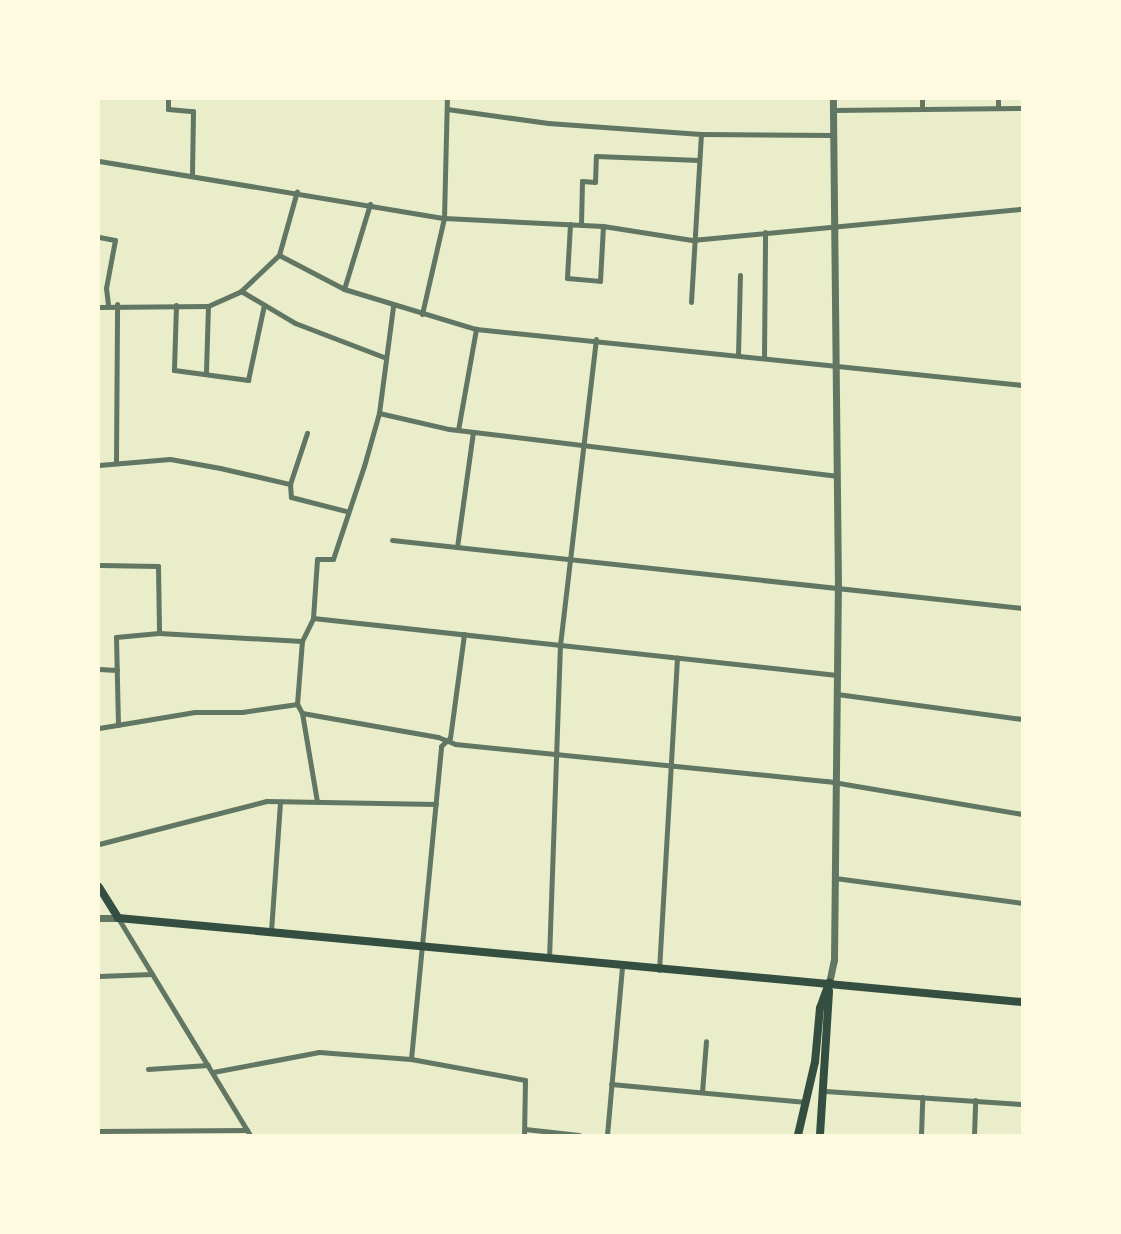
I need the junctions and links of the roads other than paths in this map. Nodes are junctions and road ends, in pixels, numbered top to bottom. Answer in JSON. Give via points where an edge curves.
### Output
{"nodes":[{"id":1,"x":168,"y":99,"type":"edge"},
{"id":2,"x":447,"y":99,"type":"edge"},
{"id":3,"x":832,"y":99,"type":"edge"},
{"id":4,"x":922,"y":99,"type":"edge"},
{"id":5,"x":998,"y":99,"type":"edge"},
{"id":6,"x":998,"y":108,"type":"junction"},
{"id":7,"x":1022,"y":108,"type":"edge"},
{"id":8,"x":447,"y":109,"type":"junction"},
{"id":9,"x":922,"y":109,"type":"junction"},
{"id":10,"x":832,"y":110,"type":"junction"},
{"id":11,"x":701,"y":134,"type":"junction"},
{"id":12,"x":833,"y":135,"type":"junction"},
{"id":13,"x":699,"y":160,"type":"junction"},
{"id":14,"x":99,"y":161,"type":"edge"},
{"id":15,"x":192,"y":176,"type":"junction"},
{"id":16,"x":297,"y":191,"type":"junction"},
{"id":17,"x":370,"y":204,"type":"junction"},
{"id":18,"x":1022,"y":209,"type":"edge"},
{"id":19,"x":444,"y":218,"type":"junction"},
{"id":20,"x":570,"y":224,"type":"junction"},
{"id":21,"x":581,"y":225,"type":"junction"},
{"id":22,"x":833,"y":225,"type":"junction"},
{"id":23,"x":603,"y":226,"type":"junction"},
{"id":24,"x":765,"y":232,"type":"junction"},
{"id":25,"x":99,"y":237,"type":"edge"},
{"id":26,"x":692,"y":240,"type":"junction"},
{"id":27,"x":279,"y":255,"type":"junction"},
{"id":28,"x":740,"y":274,"type":"dead end"},
{"id":29,"x":344,"y":289,"type":"junction"},
{"id":30,"x":241,"y":291,"type":"junction"},
{"id":31,"x":691,"y":302,"type":"dead end"},
{"id":32,"x":117,"y":304,"type":"junction"},
{"id":33,"x":108,"y":305,"type":"junction"},
{"id":34,"x":176,"y":305,"type":"junction"},
{"id":35,"x":264,"y":305,"type":"junction"},
{"id":36,"x":208,"y":306,"type":"junction"},
{"id":37,"x":393,"y":306,"type":"junction"},
{"id":38,"x":99,"y":307,"type":"edge"},
{"id":39,"x":422,"y":314,"type":"junction"},
{"id":40,"x":476,"y":329,"type":"junction"},
{"id":41,"x":596,"y":339,"type":"junction"},
{"id":42,"x":738,"y":354,"type":"junction"},
{"id":43,"x":764,"y":357,"type":"junction"},
{"id":44,"x":386,"y":358,"type":"junction"},
{"id":45,"x":834,"y":365,"type":"junction"},
{"id":46,"x":206,"y":372,"type":"junction"},
{"id":47,"x":1022,"y":385,"type":"edge"},
{"id":48,"x":380,"y":413,"type":"junction"},
{"id":49,"x":458,"y":430,"type":"junction"},
{"id":50,"x":473,"y":432,"type":"junction"},
{"id":51,"x":307,"y":433,"type":"dead end"},
{"id":52,"x":584,"y":446,"type":"junction"},
{"id":53,"x":116,"y":461,"type":"junction"},
{"id":54,"x":99,"y":465,"type":"edge"},
{"id":55,"x":836,"y":476,"type":"junction"},
{"id":56,"x":290,"y":484,"type":"junction"},
{"id":57,"x":346,"y":511,"type":"junction"},
{"id":58,"x":392,"y":540,"type":"dead end"},
{"id":59,"x":457,"y":547,"type":"junction"},
{"id":60,"x":571,"y":558,"type":"junction"},
{"id":61,"x":99,"y":565,"type":"edge"},
{"id":62,"x":838,"y":588,"type":"junction"},
{"id":63,"x":1022,"y":608,"type":"edge"},
{"id":64,"x":313,"y":618,"type":"junction"},
{"id":65,"x":159,"y":633,"type":"junction"},
{"id":66,"x":464,"y":634,"type":"junction"},
{"id":67,"x":302,"y":642,"type":"junction"},
{"id":68,"x":560,"y":645,"type":"junction"},
{"id":69,"x":677,"y":658,"type":"junction"},
{"id":70,"x":99,"y":669,"type":"edge"},
{"id":71,"x":117,"y":670,"type":"junction"},
{"id":72,"x":837,"y":675,"type":"junction"},
{"id":73,"x":837,"y":694,"type":"junction"},
{"id":74,"x":297,"y":705,"type":"junction"},
{"id":75,"x":302,"y":713,"type":"junction"},
{"id":76,"x":1022,"y":718,"type":"edge"},
{"id":77,"x":118,"y":725,"type":"junction"},
{"id":78,"x":99,"y":728,"type":"edge"},
{"id":79,"x":445,"y":741,"type":"junction"},
{"id":80,"x":557,"y":754,"type":"junction"},
{"id":81,"x":672,"y":765,"type":"junction"},
{"id":82,"x":835,"y":782,"type":"junction"},
{"id":83,"x":280,"y":802,"type":"junction"},
{"id":84,"x":317,"y":802,"type":"junction"},
{"id":85,"x":436,"y":804,"type":"junction"},
{"id":86,"x":1022,"y":814,"type":"edge"},
{"id":87,"x":99,"y":844,"type":"edge"},
{"id":88,"x":835,"y":878,"type":"junction"},
{"id":89,"x":99,"y":887,"type":"edge"},
{"id":90,"x":1022,"y":903,"type":"edge"},
{"id":91,"x":99,"y":918,"type":"edge"},
{"id":92,"x":118,"y":918,"type":"junction"},
{"id":93,"x":271,"y":931,"type":"junction"},
{"id":94,"x":422,"y":948,"type":"junction"},
{"id":95,"x":549,"y":960,"type":"junction"},
{"id":96,"x":622,"y":966,"type":"junction"},
{"id":97,"x":659,"y":970,"type":"junction"},
{"id":98,"x":152,"y":974,"type":"junction"},
{"id":99,"x":99,"y":976,"type":"edge"},
{"id":100,"x":830,"y":983,"type":"junction"},
{"id":101,"x":1022,"y":1002,"type":"edge"},
{"id":102,"x":706,"y":1041,"type":"dead end"},
{"id":103,"x":411,"y":1059,"type":"junction"},
{"id":104,"x":208,"y":1065,"type":"junction"},
{"id":105,"x":148,"y":1069,"type":"dead end"},
{"id":106,"x":213,"y":1072,"type":"junction"},
{"id":107,"x":611,"y":1084,"type":"junction"},
{"id":108,"x":825,"y":1091,"type":"junction"},
{"id":109,"x":702,"y":1092,"type":"junction"},
{"id":110,"x":922,"y":1096,"type":"junction"},
{"id":111,"x":975,"y":1101,"type":"junction"},
{"id":112,"x":806,"y":1102,"type":"junction"},
{"id":113,"x":1022,"y":1104,"type":"edge"},
{"id":114,"x":99,"y":1131,"type":"edge"},
{"id":115,"x":525,"y":1132,"type":"edge"},
{"id":116,"x":114,"y":1133,"type":"edge"},
{"id":117,"x":249,"y":1133,"type":"edge"},
{"id":118,"x":579,"y":1135,"type":"edge"},
{"id":119,"x":607,"y":1135,"type":"edge"},
{"id":120,"x":798,"y":1135,"type":"edge"},
{"id":121,"x":819,"y":1135,"type":"edge"},
{"id":122,"x":921,"y":1135,"type":"edge"},
{"id":123,"x":974,"y":1135,"type":"edge"}],
"edges":[{"from":1,"to":15,"type":"street","via":[[168,109],[193,111]]},
{"from":2,"to":8,"type":"street"},
{"from":3,"to":10,"type":"street"},
{"from":4,"to":9,"type":"street"},
{"from":5,"to":6,"type":"street"},
{"from":6,"to":7,"type":"street"},
{"from":6,"to":9,"type":"street"},
{"from":8,"to":11,"type":"street","via":[[548,123]]},
{"from":8,"to":19,"type":"street"},
{"from":9,"to":10,"type":"street"},
{"from":10,"to":12,"type":"street"},
{"from":11,"to":12,"type":"street"},
{"from":11,"to":13,"type":"street"},
{"from":12,"to":22,"type":"street"},
{"from":13,"to":21,"type":"street","via":[[596,156],[595,182],[582,181]]},
{"from":13,"to":26,"type":"street"},
{"from":14,"to":15,"type":"street"},
{"from":15,"to":16,"type":"street"},
{"from":16,"to":17,"type":"street"},
{"from":16,"to":27,"type":"street"},
{"from":17,"to":19,"type":"street"},
{"from":17,"to":29,"type":"street"},
{"from":18,"to":22,"type":"street"},
{"from":19,"to":20,"type":"street"},
{"from":19,"to":39,"type":"street"},
{"from":20,"to":21,"type":"street"},
{"from":20,"to":23,"type":"street","via":[[567,278],[600,281]]},
{"from":21,"to":23,"type":"street"},
{"from":22,"to":24,"type":"street"},
{"from":22,"to":45,"type":"street"},
{"from":23,"to":26,"type":"street"},
{"from":24,"to":26,"type":"street"},
{"from":24,"to":43,"type":"street"},
{"from":25,"to":33,"type":"street","via":[[115,240],[106,288]]},
{"from":26,"to":31,"type":"street"},
{"from":27,"to":29,"type":"street"},
{"from":27,"to":30,"type":"street"},
{"from":28,"to":42,"type":"street"},
{"from":29,"to":37,"type":"street"},
{"from":30,"to":35,"type":"street"},
{"from":30,"to":36,"type":"street"},
{"from":32,"to":33,"type":"street"},
{"from":32,"to":34,"type":"street"},
{"from":32,"to":53,"type":"street"},
{"from":33,"to":38,"type":"street"},
{"from":34,"to":36,"type":"street"},
{"from":34,"to":46,"type":"street","via":[[174,370]]},
{"from":35,"to":44,"type":"street","via":[[337,341]]},
{"from":35,"to":46,"type":"street","via":[[248,380]]},
{"from":36,"to":46,"type":"street"},
{"from":37,"to":39,"type":"street"},
{"from":37,"to":44,"type":"street"},
{"from":39,"to":40,"type":"street"},
{"from":40,"to":41,"type":"street"},
{"from":40,"to":49,"type":"street"},
{"from":41,"to":42,"type":"street"},
{"from":41,"to":52,"type":"street"},
{"from":42,"to":43,"type":"street"},
{"from":43,"to":45,"type":"street"},
{"from":44,"to":48,"type":"street"},
{"from":45,"to":47,"type":"street"},
{"from":45,"to":55,"type":"street"},
{"from":48,"to":49,"type":"street"},
{"from":48,"to":57,"type":"street"},
{"from":49,"to":50,"type":"street"},
{"from":50,"to":52,"type":"street"},
{"from":50,"to":59,"type":"street"},
{"from":51,"to":56,"type":"street"},
{"from":52,"to":55,"type":"street"},
{"from":52,"to":60,"type":"street"},
{"from":53,"to":54,"type":"street"},
{"from":53,"to":56,"type":"street","via":[[170,459]]},
{"from":55,"to":62,"type":"street"},
{"from":56,"to":57,"type":"street","via":[[291,497]]},
{"from":57,"to":64,"type":"street","via":[[333,559],[317,559]]},
{"from":58,"to":59,"type":"street"},
{"from":59,"to":60,"type":"street"},
{"from":60,"to":62,"type":"street"},
{"from":60,"to":68,"type":"street"},
{"from":61,"to":65,"type":"street","via":[[158,566]]},
{"from":62,"to":63,"type":"street"},
{"from":62,"to":72,"type":"street"},
{"from":64,"to":66,"type":"street"},
{"from":64,"to":67,"type":"street"},
{"from":65,"to":67,"type":"street"},
{"from":65,"to":71,"type":"street","via":[[116,637]]},
{"from":66,"to":68,"type":"street"},
{"from":66,"to":79,"type":"street","via":[[450,738]]},
{"from":67,"to":74,"type":"street"},
{"from":68,"to":69,"type":"street"},
{"from":68,"to":80,"type":"street"},
{"from":69,"to":72,"type":"street"},
{"from":69,"to":81,"type":"street"},
{"from":70,"to":71,"type":"street"},
{"from":71,"to":77,"type":"street"},
{"from":72,"to":73,"type":"street"},
{"from":73,"to":76,"type":"street"},
{"from":73,"to":82,"type":"street"},
{"from":74,"to":75,"type":"street"},
{"from":74,"to":77,"type":"street","via":[[242,712],[195,712]]},
{"from":75,"to":79,"type":"street"},
{"from":75,"to":84,"type":"street"},
{"from":77,"to":78,"type":"street"},
{"from":79,"to":80,"type":"street"},
{"from":79,"to":85,"type":"street","via":[[441,746]]},
{"from":80,"to":81,"type":"street"},
{"from":80,"to":95,"type":"street"},
{"from":81,"to":82,"type":"street"},
{"from":81,"to":97,"type":"street"},
{"from":82,"to":86,"type":"street"},
{"from":82,"to":88,"type":"street"},
{"from":83,"to":84,"type":"street"},
{"from":83,"to":87,"type":"street","via":[[267,801]]},
{"from":83,"to":93,"type":"street"},
{"from":84,"to":85,"type":"street"},
{"from":85,"to":94,"type":"street"},
{"from":88,"to":90,"type":"street"},
{"from":88,"to":100,"type":"street"},
{"from":89,"to":92,"type":"main road"},
{"from":91,"to":92,"type":"street"},
{"from":92,"to":93,"type":"main road"},
{"from":92,"to":98,"type":"street"},
{"from":93,"to":94,"type":"main road"},
{"from":94,"to":95,"type":"main road"},
{"from":94,"to":103,"type":"street"},
{"from":95,"to":96,"type":"main road"},
{"from":96,"to":97,"type":"main road"},
{"from":96,"to":107,"type":"street"},
{"from":97,"to":100,"type":"main road"},
{"from":98,"to":99,"type":"street"},
{"from":98,"to":104,"type":"street"},
{"from":100,"to":101,"type":"main road"},
{"from":100,"to":108,"type":"main road"},
{"from":100,"to":112,"type":"main road","via":[[820,1008],[815,1062]]},
{"from":102,"to":109,"type":"street"},
{"from":103,"to":106,"type":"street","via":[[319,1052]]},
{"from":103,"to":115,"type":"street","via":[[525,1080]]},
{"from":104,"to":105,"type":"street"},
{"from":104,"to":106,"type":"street"},
{"from":106,"to":117,"type":"street"},
{"from":107,"to":109,"type":"street"},
{"from":107,"to":119,"type":"street"},
{"from":108,"to":110,"type":"street"},
{"from":108,"to":121,"type":"main road"},
{"from":109,"to":112,"type":"street"},
{"from":110,"to":111,"type":"street"},
{"from":110,"to":122,"type":"street"},
{"from":111,"to":113,"type":"street"},
{"from":111,"to":123,"type":"street"},
{"from":112,"to":120,"type":"main road"},
{"from":114,"to":116,"type":"street"},
{"from":115,"to":118,"type":"street"},
{"from":116,"to":117,"type":"street"}]}
